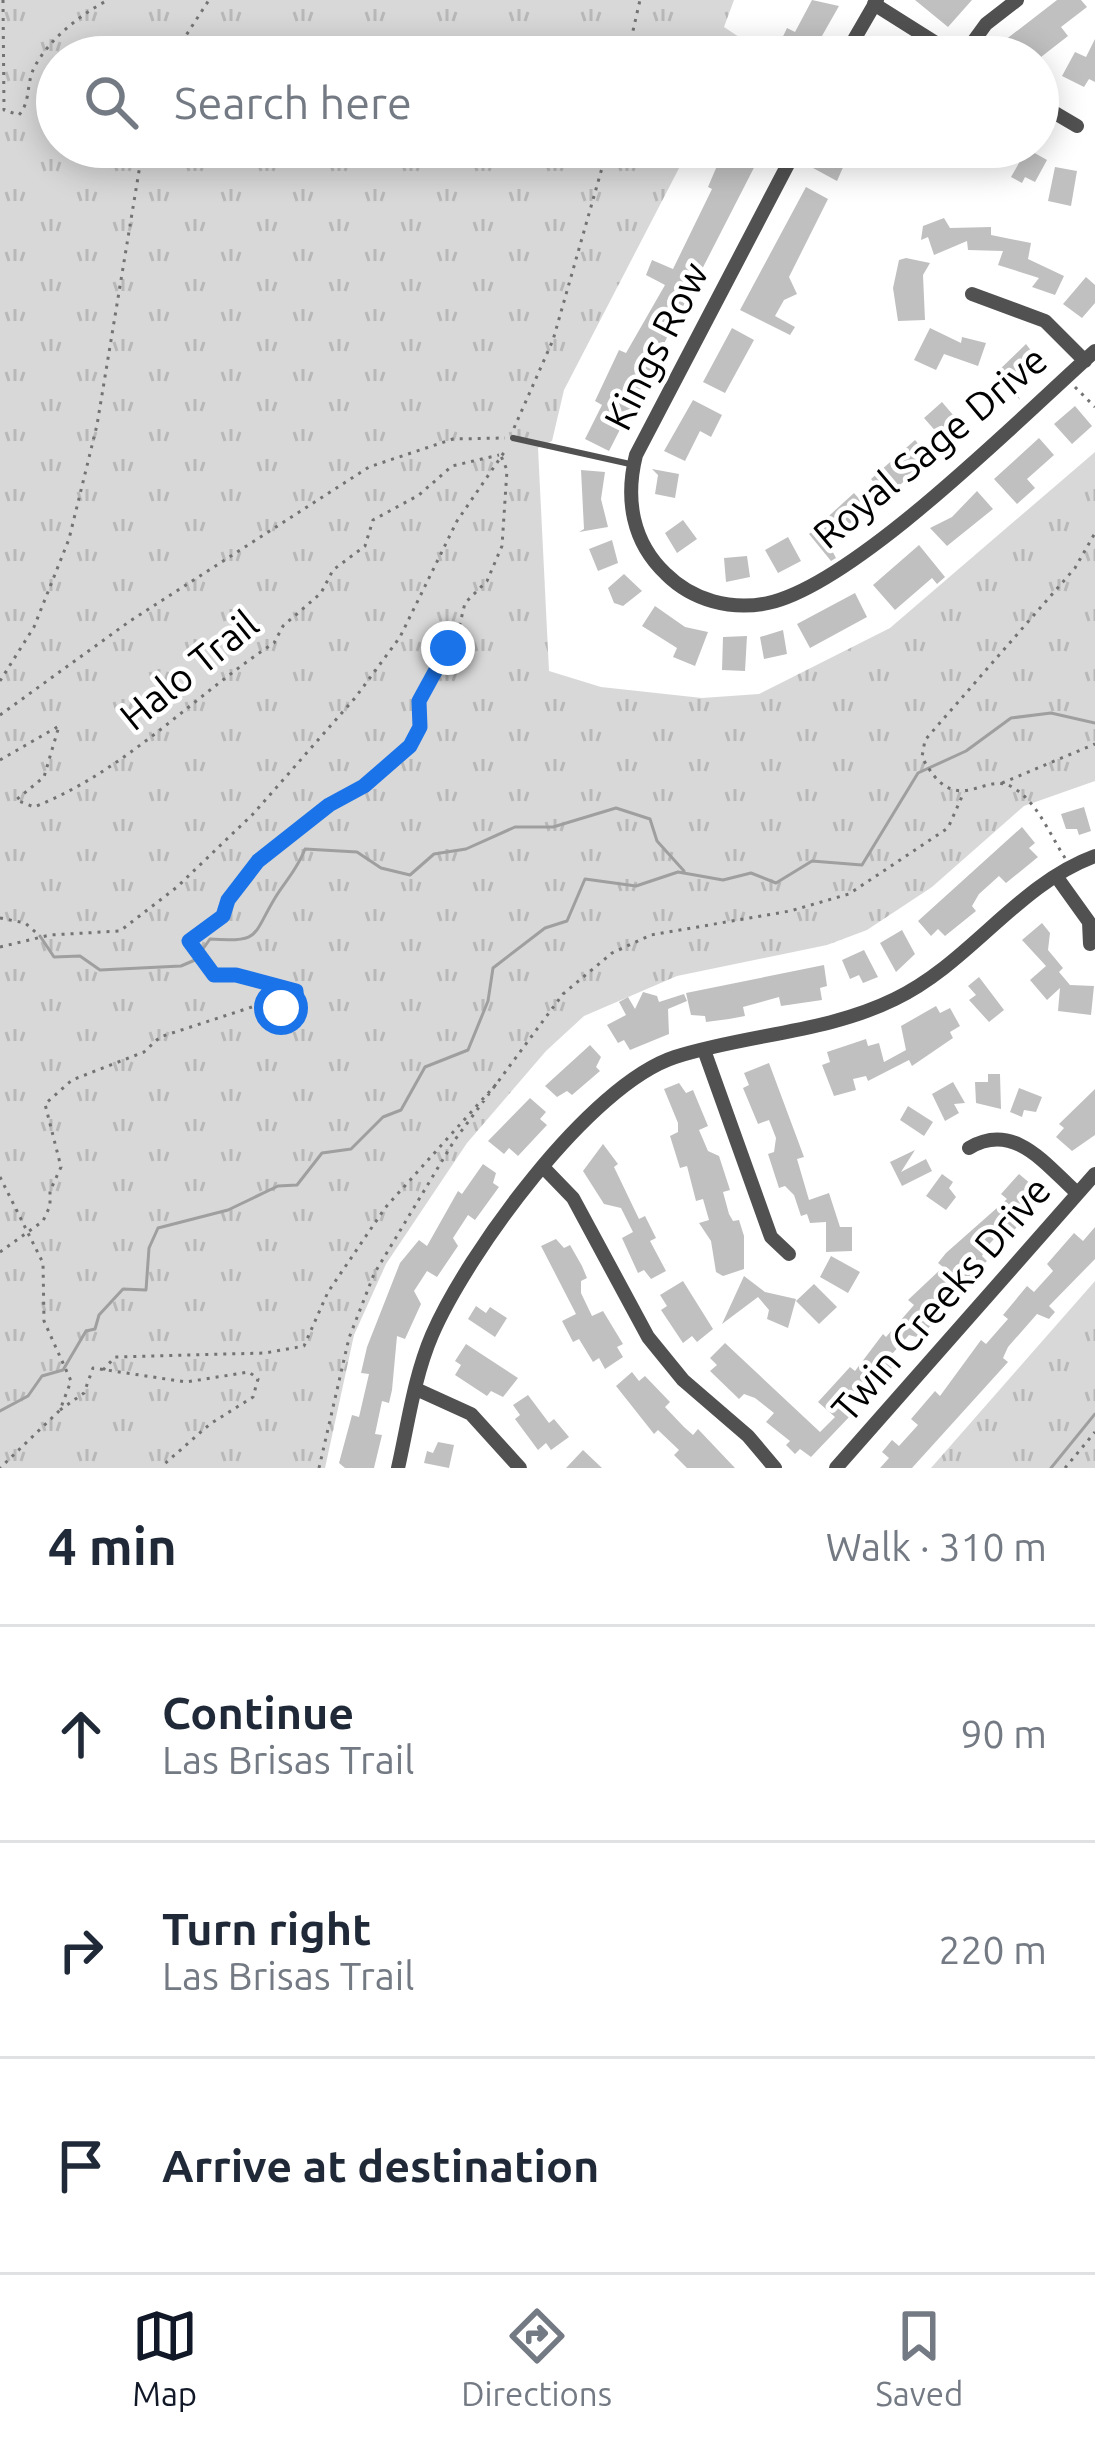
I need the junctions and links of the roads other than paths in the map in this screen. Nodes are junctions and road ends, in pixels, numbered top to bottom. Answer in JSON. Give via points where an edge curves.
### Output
{"nodes":[{"id":1,"x":1017,"y":0,"type":"edge"},
{"id":2,"x":876,"y":2,"type":"edge"},
{"id":3,"x":856,"y":36,"type":"edge"},
{"id":4,"x":928,"y":36,"type":"edge"},
{"id":5,"x":977,"y":36,"type":"edge"},
{"id":6,"x":1059,"y":115,"type":"edge"},
{"id":7,"x":1077,"y":126,"type":"dead end"},
{"id":8,"x":786,"y":168,"type":"edge"},
{"id":9,"x":972,"y":294,"type":"dead end"},
{"id":10,"x":1090,"y":356,"type":"edge"},
{"id":11,"x":513,"y":438,"type":"road end"},
{"id":12,"x":633,"y":465,"type":"junction"},
{"id":13,"x":670,"y":578,"type":"joint"},
{"id":14,"x":1095,"y":856,"type":"edge"},
{"id":15,"x":1056,"y":876,"type":"junction"},
{"id":16,"x":1090,"y":944,"type":"dead end"},
{"id":17,"x":704,"y":1050,"type":"junction"},
{"id":18,"x":969,"y":1148,"type":"dead end"},
{"id":19,"x":543,"y":1167,"type":"junction"},
{"id":20,"x":1095,"y":1174,"type":"edge"},
{"id":21,"x":1077,"y":1193,"type":"junction"},
{"id":22,"x":789,"y":1254,"type":"dead end"},
{"id":23,"x":416,"y":1389,"type":"junction"},
{"id":24,"x":398,"y":1468,"type":"edge"},
{"id":25,"x":520,"y":1468,"type":"edge"},
{"id":26,"x":775,"y":1468,"type":"edge"},
{"id":27,"x":836,"y":1468,"type":"edge"}],
"edges":[{"from":1,"to":5,"type":"street"},
{"from":2,"to":3,"type":"street"},
{"from":2,"to":4,"type":"street"},
{"from":6,"to":7,"type":"street"},
{"from":8,"to":12,"type":"street","name":"Kings Row"},
{"from":9,"to":10,"type":"street","via":[[1045,321]]},
{"from":10,"to":13,"type":"street","name":"Royal Sage Drive","via":[[860,556],[788,597],[732,605]]},
{"from":11,"to":12,"type":"lane"},
{"from":12,"to":13,"type":"street","name":"Kings Row","via":[[637,532]]},
{"from":14,"to":15,"type":"street"},
{"from":15,"to":16,"type":"street","via":[[1089,922]]},
{"from":15,"to":17,"type":"street","via":[[962,957],[894,1000]]},
{"from":17,"to":19,"type":"street","via":[[654,1065],[619,1087]]},
{"from":17,"to":22,"type":"street","via":[[770,1237]]},
{"from":18,"to":21,"type":"street","via":[[995,1136],[1014,1140]]},
{"from":19,"to":23,"type":"street","via":[[442,1313]]},
{"from":19,"to":26,"type":"street","via":[[573,1198],[666,1361]]},
{"from":20,"to":21,"type":"street","name":"Twin Creeks Drive"},
{"from":21,"to":27,"type":"street","name":"Twin Creeks Drive"},
{"from":23,"to":24,"type":"street"},
{"from":23,"to":25,"type":"street","via":[[471,1414]]}]}
